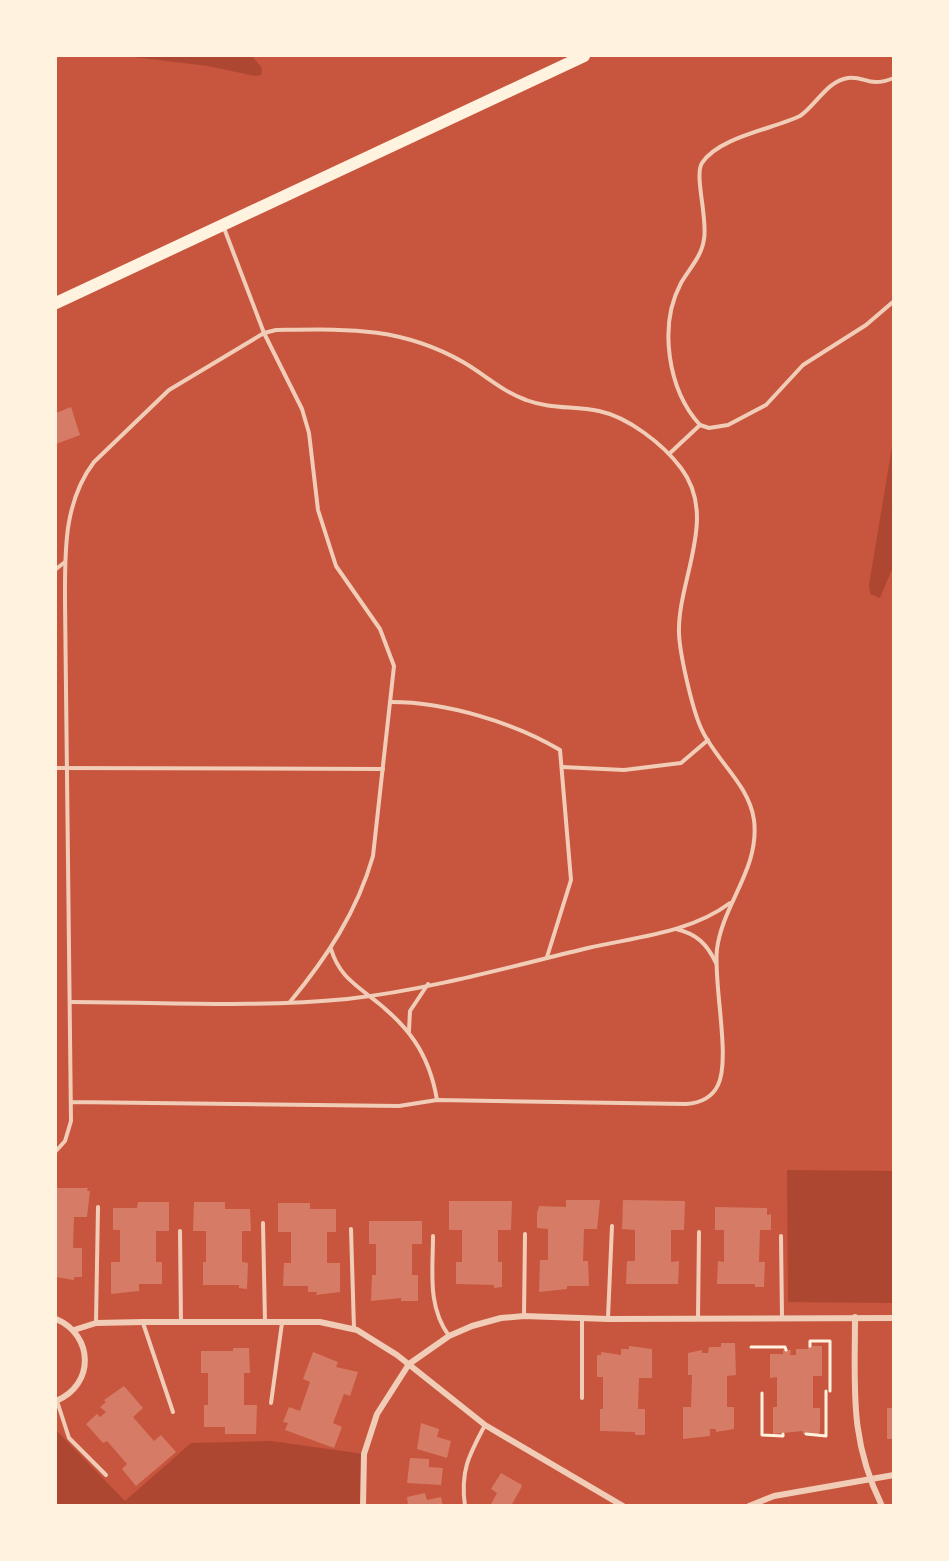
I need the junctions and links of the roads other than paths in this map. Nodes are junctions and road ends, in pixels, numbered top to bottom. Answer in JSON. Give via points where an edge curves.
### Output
{"nodes":[{"id":1,"x":584,"y":56,"type":"edge"},
{"id":2,"x":894,"y":78,"type":"edge"},
{"id":3,"x":222,"y":225,"type":"junction"},
{"id":4,"x":894,"y":301,"type":"edge"},
{"id":5,"x":56,"y":303,"type":"edge"},
{"id":6,"x":264,"y":333,"type":"junction"},
{"id":7,"x":700,"y":425,"type":"junction"},
{"id":8,"x":669,"y":454,"type":"junction"},
{"id":9,"x":65,"y":561,"type":"junction"},
{"id":10,"x":56,"y":569,"type":"edge"},
{"id":11,"x":392,"y":702,"type":"junction"},
{"id":12,"x":708,"y":740,"type":"junction"},
{"id":13,"x":562,"y":767,"type":"junction"},
{"id":14,"x":56,"y":768,"type":"edge"},
{"id":15,"x":67,"y":768,"type":"junction"},
{"id":16,"x":383,"y":769,"type":"junction"},
{"id":17,"x":732,"y":901,"type":"junction"},
{"id":18,"x":675,"y":929,"type":"junction"},
{"id":19,"x":332,"y":949,"type":"junction"},
{"id":20,"x":547,"y":958,"type":"junction"},
{"id":21,"x":717,"y":963,"type":"junction"},
{"id":22,"x":428,"y":984,"type":"junction"},
{"id":23,"x":369,"y":995,"type":"junction"},
{"id":24,"x":70,"y":1002,"type":"junction"},
{"id":25,"x":290,"y":1002,"type":"junction"},
{"id":26,"x":409,"y":1032,"type":"junction"},
{"id":27,"x":437,"y":1100,"type":"junction"},
{"id":28,"x":71,"y":1102,"type":"junction"},
{"id":29,"x":56,"y":1151,"type":"edge"},
{"id":30,"x":98,"y":1207,"type":"dead end"},
{"id":31,"x":263,"y":1223,"type":"dead end"},
{"id":32,"x":612,"y":1226,"type":"dead end"},
{"id":33,"x":351,"y":1229,"type":"dead end"},
{"id":34,"x":180,"y":1231,"type":"dead end"},
{"id":35,"x":699,"y":1232,"type":"dead end"},
{"id":36,"x":525,"y":1234,"type":"dead end"},
{"id":37,"x":432,"y":1236,"type":"dead end"},
{"id":38,"x":781,"y":1236,"type":"dead end"},
{"id":39,"x":524,"y":1316,"type":"junction"},
{"id":40,"x":782,"y":1317,"type":"junction"},
{"id":41,"x":855,"y":1317,"type":"junction"},
{"id":42,"x":582,"y":1318,"type":"junction"},
{"id":43,"x":698,"y":1318,"type":"junction"},
{"id":44,"x":894,"y":1318,"type":"edge"},
{"id":45,"x":56,"y":1319,"type":"edge"},
{"id":46,"x":608,"y":1319,"type":"junction"},
{"id":47,"x":143,"y":1322,"type":"junction"},
{"id":48,"x":181,"y":1322,"type":"junction"},
{"id":49,"x":265,"y":1322,"type":"junction"},
{"id":50,"x":282,"y":1322,"type":"junction"},
{"id":51,"x":96,"y":1323,"type":"junction"},
{"id":52,"x":354,"y":1329,"type":"junction"},
{"id":53,"x":74,"y":1330,"type":"junction"},
{"id":54,"x":449,"y":1336,"type":"junction"},
{"id":55,"x":409,"y":1364,"type":"junction"},
{"id":56,"x":582,"y":1398,"type":"dead end"},
{"id":57,"x":56,"y":1400,"type":"edge"},
{"id":58,"x":271,"y":1403,"type":"dead end"},
{"id":59,"x":173,"y":1412,"type":"dead end"},
{"id":60,"x":485,"y":1425,"type":"junction"},
{"id":61,"x":106,"y":1475,"type":"dead end"},
{"id":62,"x":894,"y":1475,"type":"edge"},
{"id":63,"x":870,"y":1478,"type":"junction"},
{"id":64,"x":363,"y":1506,"type":"edge"},
{"id":65,"x":465,"y":1506,"type":"edge"},
{"id":66,"x":623,"y":1506,"type":"edge"},
{"id":67,"x":749,"y":1506,"type":"edge"},
{"id":68,"x":882,"y":1506,"type":"edge"}],
"edges":[{"from":1,"to":3,"type":"main road"},
{"from":2,"to":7,"type":"lane","via":[[875,84],[848,78],[832,85],[800,116],[720,147],[703,162],[699,177],[705,206],[704,240],[700,254],[680,284],[669,323],[676,380],[691,415]]},
{"from":3,"to":5,"type":"main road"},
{"from":3,"to":6,"type":"lane"},
{"from":4,"to":7,"type":"lane","via":[[867,325],[803,364],[766,405],[728,425]]},
{"from":6,"to":8,"type":"lane","via":[[364,330],[411,339],[464,362],[524,400],[557,409],[596,410],[613,415]]},
{"from":6,"to":9,"type":"lane","via":[[169,390],[94,462],[71,507]]},
{"from":6,"to":11,"type":"lane","via":[[302,409],[309,433],[318,510],[336,566],[380,629],[389,649],[394,666]]},
{"from":7,"to":8,"type":"lane"},
{"from":8,"to":12,"type":"lane","via":[[683,469],[695,509],[696,540],[679,633],[695,710]]},
{"from":9,"to":10,"type":"lane"},
{"from":9,"to":15,"type":"lane"},
{"from":11,"to":13,"type":"lane","via":[[419,702],[530,732],[560,750]]},
{"from":11,"to":16,"type":"lane"},
{"from":12,"to":13,"type":"lane","via":[[681,763],[624,770]]},
{"from":12,"to":17,"type":"lane","via":[[740,784],[754,818],[753,856]]},
{"from":13,"to":20,"type":"lane","via":[[571,880]]},
{"from":14,"to":15,"type":"lane"},
{"from":15,"to":16,"type":"lane"},
{"from":15,"to":24,"type":"lane"},
{"from":16,"to":19,"type":"lane","via":[[371,864],[356,906]]},
{"from":17,"to":18,"type":"lane","via":[[716,913]]},
{"from":17,"to":21,"type":"lane","via":[[719,936]]},
{"from":18,"to":20,"type":"lane"},
{"from":18,"to":21,"type":"lane","via":[[696,935]]},
{"from":19,"to":23,"type":"lane","via":[[335,962],[347,979]]},
{"from":19,"to":25,"type":"lane"},
{"from":20,"to":22,"type":"lane"},
{"from":21,"to":27,"type":"lane","via":[[722,1073],[719,1084],[706,1099],[686,1104]]},
{"from":22,"to":23,"type":"lane"},
{"from":22,"to":26,"type":"lane","via":[[410,1011]]},
{"from":23,"to":25,"type":"lane"},
{"from":23,"to":26,"type":"lane"},
{"from":24,"to":25,"type":"lane"},
{"from":24,"to":28,"type":"lane"},
{"from":26,"to":27,"type":"lane","via":[[430,1068]]},
{"from":27,"to":28,"type":"lane","via":[[399,1106]]},
{"from":28,"to":29,"type":"lane","via":[[70,1132]]},
{"from":30,"to":51,"type":"lane"},
{"from":31,"to":49,"type":"lane"},
{"from":32,"to":46,"type":"lane"},
{"from":33,"to":52,"type":"lane"},
{"from":34,"to":48,"type":"lane"},
{"from":35,"to":43,"type":"lane"},
{"from":36,"to":39,"type":"lane"},
{"from":37,"to":54,"type":"lane","via":[[433,1303]]},
{"from":38,"to":40,"type":"lane"},
{"from":39,"to":42,"type":"street"},
{"from":39,"to":54,"type":"street","via":[[501,1318]]},
{"from":40,"to":41,"type":"street"},
{"from":40,"to":43,"type":"street"},
{"from":41,"to":44,"type":"street"},
{"from":41,"to":63,"type":"street","via":[[856,1428]]},
{"from":42,"to":46,"type":"street"},
{"from":42,"to":56,"type":"lane"},
{"from":43,"to":46,"type":"street"},
{"from":45,"to":53,"type":"street"},
{"from":47,"to":48,"type":"street"},
{"from":47,"to":51,"type":"street"},
{"from":47,"to":59,"type":"lane"},
{"from":48,"to":49,"type":"street"},
{"from":49,"to":50,"type":"street"},
{"from":50,"to":52,"type":"street","via":[[320,1322]]},
{"from":50,"to":58,"type":"lane"},
{"from":51,"to":53,"type":"street"},
{"from":52,"to":55,"type":"street"},
{"from":53,"to":57,"type":"street","via":[[81,1340],[86,1364],[77,1386]]},
{"from":54,"to":55,"type":"street"},
{"from":55,"to":60,"type":"street"},
{"from":55,"to":64,"type":"street","via":[[377,1414],[367,1444]]},
{"from":57,"to":61,"type":"lane","via":[[69,1438]]},
{"from":60,"to":65,"type":"lane","via":[[468,1456],[462,1485]]},
{"from":60,"to":66,"type":"street"},
{"from":62,"to":63,"type":"street"},
{"from":63,"to":67,"type":"street","via":[[774,1497]]},
{"from":63,"to":68,"type":"street"}]}
